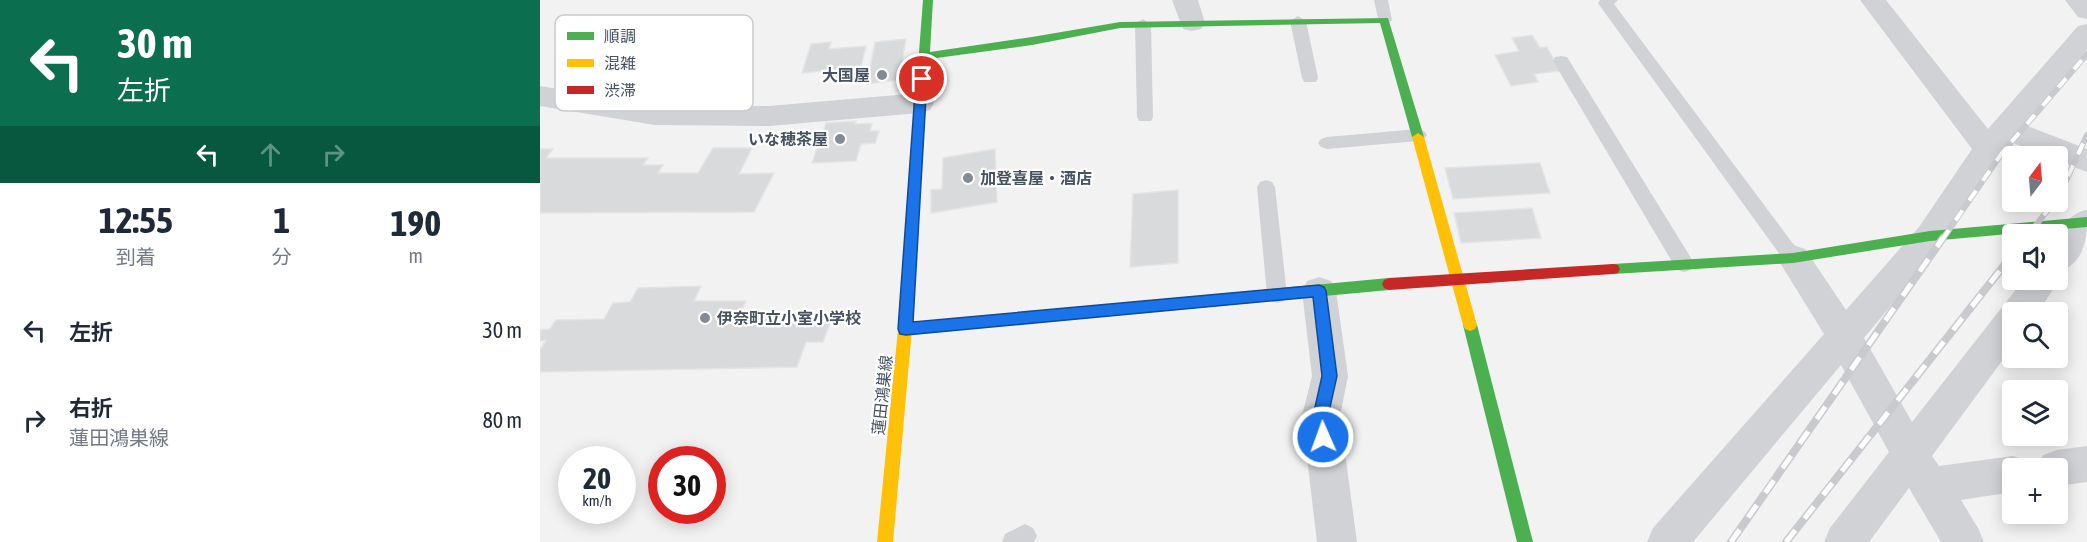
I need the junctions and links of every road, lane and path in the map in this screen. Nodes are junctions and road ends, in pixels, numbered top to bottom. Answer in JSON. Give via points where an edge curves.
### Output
{"nodes":[{"id":1,"x":928,"y":0,"type":"edge"},
{"id":2,"x":1381,"y":0,"type":"edge"},
{"id":3,"x":1611,"y":0,"type":"edge"},
{"id":4,"x":1873,"y":0,"type":"edge"},
{"id":5,"x":2078,"y":0,"type":"edge"},
{"id":6,"x":2087,"y":11,"type":"edge"},
{"id":7,"x":1189,"y":12,"type":"edge"},
{"id":8,"x":1384,"y":20,"type":"junction"},
{"id":9,"x":1298,"y":21,"type":"junction"},
{"id":10,"x":1143,"y":24,"type":"junction"},
{"id":11,"x":2087,"y":32,"type":"edge"},
{"id":12,"x":924,"y":56,"type":"junction"},
{"id":13,"x":1561,"y":61,"type":"dead end"},
{"id":14,"x":1310,"y":78,"type":"dead end"},
{"id":15,"x":540,"y":96,"type":"edge"},
{"id":16,"x":555,"y":98,"type":"edge"},
{"id":17,"x":920,"y":103,"type":"junction"},
{"id":18,"x":631,"y":111,"type":"edge"},
{"id":19,"x":1145,"y":117,"type":"dead end"},
{"id":20,"x":1419,"y":135,"type":"junction"},
{"id":21,"x":1996,"y":138,"type":"junction"},
{"id":22,"x":1327,"y":143,"type":"dead end"},
{"id":23,"x":2087,"y":161,"type":"edge"},
{"id":24,"x":1266,"y":187,"type":"dead end"},
{"id":25,"x":2086,"y":221,"type":"edge"},
{"id":26,"x":1930,"y":236,"type":"junction"},
{"id":27,"x":2068,"y":245,"type":"edge"},
{"id":28,"x":1793,"y":258,"type":"junction"},
{"id":29,"x":1684,"y":264,"type":"junction"},
{"id":30,"x":1458,"y":278,"type":"junction"},
{"id":31,"x":2035,"y":290,"type":"edge"},
{"id":32,"x":1319,"y":291,"type":"junction"},
{"id":33,"x":1277,"y":295,"type":"junction"},
{"id":34,"x":2026,"y":302,"type":"edge"},
{"id":35,"x":906,"y":329,"type":"junction"},
{"id":36,"x":1844,"y":336,"type":"junction"},
{"id":37,"x":2002,"y":337,"type":"edge"},
{"id":38,"x":2087,"y":464,"type":"edge"},
{"id":39,"x":2068,"y":467,"type":"edge"},
{"id":40,"x":1921,"y":471,"type":"junction"},
{"id":41,"x":2002,"y":474,"type":"edge"},
{"id":42,"x":885,"y":542,"type":"edge"},
{"id":43,"x":1337,"y":542,"type":"edge"},
{"id":44,"x":1525,"y":542,"type":"edge"},
{"id":45,"x":1667,"y":542,"type":"edge"},
{"id":46,"x":1844,"y":542,"type":"edge"},
{"id":47,"x":1964,"y":542,"type":"edge"}],
"edges":[{"from":1,"to":12,"type":"street","name":"蓮田鴻巣線"},
{"from":2,"to":8,"type":"lane"},
{"from":3,"to":28,"type":"lane","via":[[1605,3]]},
{"from":4,"to":21,"type":"street"},
{"from":5,"to":6,"type":"street"},
{"from":7,"to":9,"type":"street"},
{"from":7,"to":10,"type":"street"},
{"from":8,"to":9,"type":"street"},
{"from":8,"to":20,"type":"street"},
{"from":9,"to":14,"type":"lane"},
{"from":10,"to":12,"type":"street"},
{"from":10,"to":19,"type":"lane"},
{"from":11,"to":21,"type":"street"},
{"from":12,"to":17,"type":"street","name":"蓮田鴻巣線"},
{"from":13,"to":29,"type":"lane"},
{"from":15,"to":16,"type":"street"},
{"from":17,"to":18,"type":"street","via":[[769,116],[655,115]]},
{"from":17,"to":35,"type":"street","name":"蓮田鴻巣線"},
{"from":20,"to":22,"type":"lane"},
{"from":20,"to":30,"type":"street"},
{"from":21,"to":23,"type":"street"},
{"from":21,"to":26,"type":"street"},
{"from":24,"to":33,"type":"lane"},
{"from":25,"to":26,"type":"street"},
{"from":25,"to":27,"type":"street"},
{"from":26,"to":28,"type":"street"},
{"from":26,"to":36,"type":"street"},
{"from":28,"to":29,"type":"street"},
{"from":28,"to":36,"type":"street"},
{"from":29,"to":30,"type":"street"},
{"from":30,"to":32,"type":"street"},
{"from":30,"to":44,"type":"street"},
{"from":31,"to":34,"type":"street"},
{"from":32,"to":33,"type":"street"},
{"from":32,"to":43,"type":"street","via":[[1330,376],[1321,416]]},
{"from":33,"to":35,"type":"street"},
{"from":35,"to":42,"type":"street","name":"蓮田鴻巣線"},
{"from":36,"to":40,"type":"street"},
{"from":36,"to":45,"type":"street"},
{"from":37,"to":40,"type":"street"},
{"from":38,"to":39,"type":"street"},
{"from":40,"to":41,"type":"street"},
{"from":40,"to":46,"type":"street"},
{"from":40,"to":47,"type":"street"}]}
